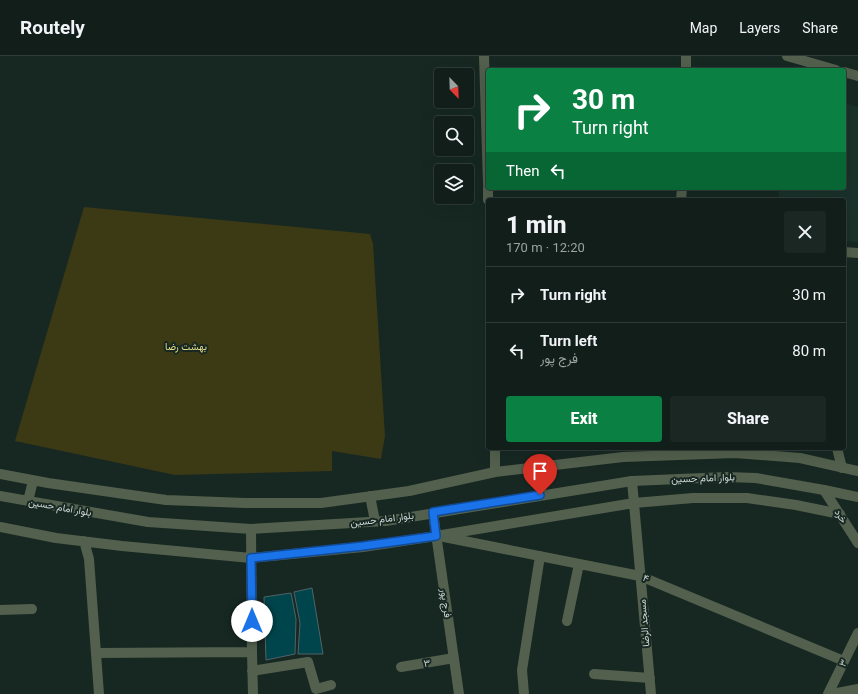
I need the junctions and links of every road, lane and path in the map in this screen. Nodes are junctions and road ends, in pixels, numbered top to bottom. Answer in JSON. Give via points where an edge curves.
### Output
{"nodes":[{"id":1,"x":484,"y":56,"type":"edge"},
{"id":2,"x":686,"y":56,"type":"edge"},
{"id":3,"x":787,"y":56,"type":"edge"},
{"id":4,"x":686,"y":68,"type":"edge"},
{"id":5,"x":829,"y":68,"type":"edge"},
{"id":6,"x":846,"y":73,"type":"edge"},
{"id":7,"x":858,"y":76,"type":"edge"},
{"id":8,"x":486,"y":120,"type":"edge"},
{"id":9,"x":846,"y":252,"type":"edge"},
{"id":10,"x":858,"y":253,"type":"edge"},
{"id":11,"x":495,"y":450,"type":"edge"},
{"id":12,"x":733,"y":450,"type":"edge"},
{"id":13,"x":838,"y":450,"type":"edge"},
{"id":14,"x":842,"y":468,"type":"junction"},
{"id":15,"x":858,"y":471,"type":"edge"},
{"id":16,"x":495,"y":472,"type":"junction"},
{"id":17,"x":0,"y":474,"type":"edge"},
{"id":18,"x":33,"y":481,"type":"junction"},
{"id":19,"x":632,"y":481,"type":"junction"},
{"id":20,"x":824,"y":490,"type":"junction"},
{"id":21,"x":0,"y":496,"type":"edge"},
{"id":22,"x":370,"y":496,"type":"junction"},
{"id":23,"x":858,"y":497,"type":"edge"},
{"id":24,"x":28,"y":501,"type":"junction"},
{"id":25,"x":634,"y":502,"type":"junction"},
{"id":26,"x":433,"y":512,"type":"junction"},
{"id":27,"x":840,"y":514,"type":"junction"},
{"id":28,"x":375,"y":521,"type":"junction"},
{"id":29,"x":0,"y":527,"type":"edge"},
{"id":30,"x":251,"y":530,"type":"junction"},
{"id":31,"x":436,"y":536,"type":"junction"},
{"id":32,"x":84,"y":541,"type":"junction"},
{"id":33,"x":858,"y":543,"type":"edge"},
{"id":34,"x":540,"y":556,"type":"junction"},
{"id":35,"x":251,"y":558,"type":"junction"},
{"id":36,"x":579,"y":564,"type":"junction"},
{"id":37,"x":640,"y":576,"type":"junction"},
{"id":38,"x":32,"y":609,"type":"dead end"},
{"id":39,"x":0,"y":610,"type":"edge"},
{"id":40,"x":567,"y":621,"type":"dead end"},
{"id":41,"x":858,"y":633,"type":"edge"},
{"id":42,"x":252,"y":652,"type":"junction"},
{"id":43,"x":96,"y":653,"type":"junction"},
{"id":44,"x":454,"y":658,"type":"junction"},
{"id":45,"x":844,"y":661,"type":"junction"},
{"id":46,"x":401,"y":667,"type":"dead end"},
{"id":47,"x":252,"y":671,"type":"junction"},
{"id":48,"x":594,"y":674,"type":"dead end"},
{"id":49,"x":650,"y":678,"type":"junction"},
{"id":50,"x":331,"y":685,"type":"dead end"},
{"id":51,"x":858,"y":689,"type":"edge"},
{"id":52,"x":99,"y":694,"type":"edge"},
{"id":53,"x":253,"y":694,"type":"edge"},
{"id":54,"x":459,"y":694,"type":"edge"},
{"id":55,"x":524,"y":694,"type":"edge"},
{"id":56,"x":651,"y":694,"type":"edge"},
{"id":57,"x":828,"y":694,"type":"edge"},
{"id":58,"x":832,"y":694,"type":"edge"}],
"edges":[{"from":1,"to":8,"type":"street"},
{"from":2,"to":4,"type":"street"},
{"from":3,"to":5,"type":"street"},
{"from":6,"to":7,"type":"street"},
{"from":9,"to":10,"type":"street"},
{"from":11,"to":16,"type":"street"},
{"from":12,"to":14,"type":"street","via":[[800,458]]},
{"from":12,"to":16,"type":"street","via":[[623,457]]},
{"from":13,"to":14,"type":"street"},
{"from":14,"to":15,"type":"street"},
{"from":16,"to":22,"type":"street","via":[[409,491]]},
{"from":17,"to":18,"type":"street"},
{"from":18,"to":22,"type":"street","via":[[166,500],[321,503]]},
{"from":18,"to":24,"type":"street"},
{"from":19,"to":20,"type":"street","name":"بلوار امام حسین","via":[[756,478]]},
{"from":19,"to":25,"type":"street","name":"مسجد الرضا"},
{"from":19,"to":26,"type":"street","name":"بلوار امام حسین"},
{"from":20,"to":23,"type":"street","name":"بلوار امام حسین"},
{"from":20,"to":27,"type":"street","name":"خرد"},
{"from":21,"to":24,"type":"street","name":"بلوار امام حسین"},
{"from":22,"to":28,"type":"street"},
{"from":24,"to":30,"type":"street","name":"بلوار امام حسین","via":[[148,522]]},
{"from":25,"to":27,"type":"street","via":[[747,498]]},
{"from":25,"to":31,"type":"street"},
{"from":25,"to":37,"type":"street","name":"مسجد الرضا"},
{"from":26,"to":28,"type":"street","name":"بلوار امام حسین"},
{"from":26,"to":31,"type":"street","name":"فرج پور"},
{"from":27,"to":33,"type":"street","name":"خرد"},
{"from":28,"to":30,"type":"street","name":"بلوار امام حسین"},
{"from":29,"to":32,"type":"street"},
{"from":30,"to":35,"type":"street"},
{"from":31,"to":34,"type":"street","name":"۴"},
{"from":31,"to":35,"type":"street"},
{"from":31,"to":44,"type":"street","name":"فرج پور"},
{"from":32,"to":35,"type":"street"},
{"from":32,"to":43,"type":"street","via":[[88,559]]},
{"from":34,"to":36,"type":"street","name":"۴"},
{"from":34,"to":55,"type":"street","via":[[522,670]]},
{"from":35,"to":42,"type":"street"},
{"from":36,"to":37,"type":"street","name":"۴"},
{"from":36,"to":40,"type":"street"},
{"from":37,"to":45,"type":"street","name":"۴"},
{"from":37,"to":49,"type":"street","name":"مسجد الرضا"},
{"from":38,"to":39,"type":"street"},
{"from":41,"to":45,"type":"street","name":"۳"},
{"from":42,"to":43,"type":"street"},
{"from":42,"to":47,"type":"street"},
{"from":43,"to":52,"type":"street"},
{"from":44,"to":46,"type":"street","name":"۳"},
{"from":44,"to":54,"type":"street","name":"فرج پور"},
{"from":45,"to":57,"type":"street","name":"۳"},
{"from":47,"to":50,"type":"street","via":[[308,662],[316,689]]},
{"from":47,"to":53,"type":"street"},
{"from":48,"to":49,"type":"street"},
{"from":49,"to":56,"type":"street","name":"مسجد الرضا"},
{"from":51,"to":58,"type":"street"}]}
